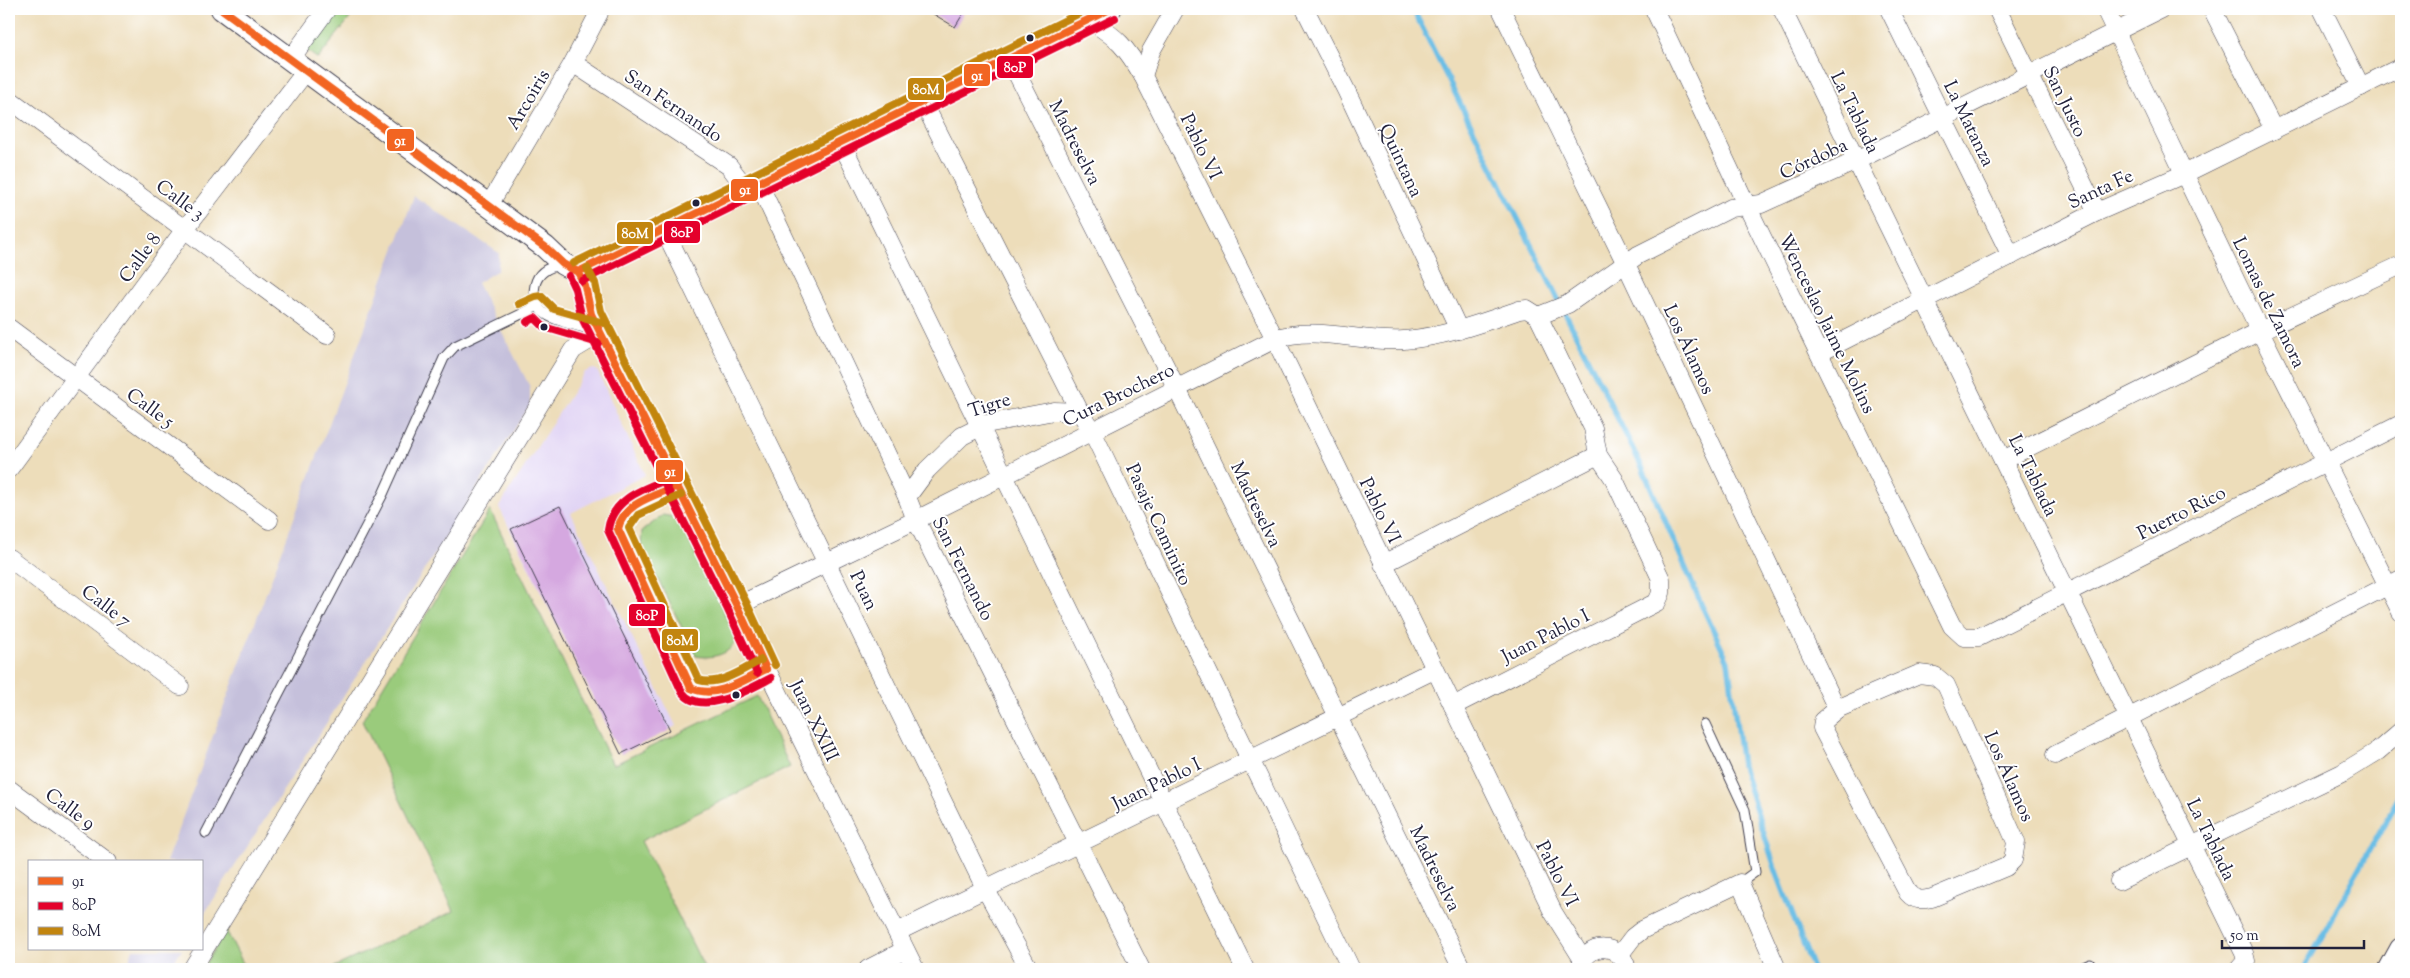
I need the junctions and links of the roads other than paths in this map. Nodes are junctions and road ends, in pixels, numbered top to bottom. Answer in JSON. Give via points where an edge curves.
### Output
{"nodes":[{"id":1,"x":222,"y":9,"type":"edge"},
{"id":2,"x":327,"y":9,"type":"edge"},
{"id":3,"x":1110,"y":9,"type":"edge"},
{"id":4,"x":1175,"y":9,"type":"edge"},
{"id":5,"x":1305,"y":9,"type":"edge"},
{"id":6,"x":1501,"y":9,"type":"edge"},
{"id":7,"x":1654,"y":9,"type":"edge"},
{"id":8,"x":1782,"y":9,"type":"edge"},
{"id":9,"x":1889,"y":9,"type":"edge"},
{"id":10,"x":1997,"y":9,"type":"edge"},
{"id":11,"x":2105,"y":9,"type":"edge"},
{"id":12,"x":2160,"y":9,"type":"edge"},
{"id":13,"x":2212,"y":9,"type":"edge"},
{"id":14,"x":2322,"y":9,"type":"edge"},
{"id":15,"x":599,"y":13,"type":"dead end"},
{"id":16,"x":1089,"y":20,"type":"junction"},
{"id":17,"x":2116,"y":30,"type":"junction"},
{"id":18,"x":1010,"y":60,"type":"junction"},
{"id":19,"x":573,"y":63,"type":"junction"},
{"id":20,"x":298,"y":66,"type":"junction"},
{"id":21,"x":2401,"y":67,"type":"edge"},
{"id":22,"x":2029,"y":74,"type":"junction"},
{"id":23,"x":1144,"y":76,"type":"junction"},
{"id":24,"x":2361,"y":87,"type":"junction"},
{"id":25,"x":9,"y":99,"type":"edge"},
{"id":26,"x":923,"y":102,"type":"junction"},
{"id":27,"x":1944,"y":117,"type":"junction"},
{"id":28,"x":2274,"y":130,"type":"junction"},
{"id":29,"x":841,"y":142,"type":"junction"},
{"id":30,"x":1856,"y":161,"type":"junction"},
{"id":31,"x":2184,"y":174,"type":"junction"},
{"id":32,"x":752,"y":185,"type":"junction"},
{"id":33,"x":488,"y":206,"type":"junction"},
{"id":34,"x":1747,"y":206,"type":"junction"},
{"id":35,"x":2097,"y":212,"type":"junction"},
{"id":36,"x":664,"y":228,"type":"junction"},
{"id":37,"x":186,"y":229,"type":"junction"},
{"id":38,"x":2011,"y":256,"type":"junction"},
{"id":39,"x":1626,"y":264,"type":"junction"},
{"id":40,"x":2401,"y":264,"type":"edge"},
{"id":41,"x":570,"y":268,"type":"junction"},
{"id":42,"x":1925,"y":300,"type":"junction"},
{"id":43,"x":587,"y":301,"type":"junction"},
{"id":44,"x":538,"y":306,"type":"junction"},
{"id":45,"x":1554,"y":310,"type":"junction"},
{"id":46,"x":562,"y":322,"type":"junction"},
{"id":47,"x":9,"y":328,"type":"edge"},
{"id":48,"x":1459,"y":330,"type":"junction"},
{"id":49,"x":2260,"y":331,"type":"junction"},
{"id":50,"x":601,"y":333,"type":"junction"},
{"id":51,"x":326,"y":335,"type":"dead end"},
{"id":52,"x":1275,"y":339,"type":"junction"},
{"id":53,"x":1819,"y":352,"type":"junction"},
{"id":54,"x":77,"y":378,"type":"junction"},
{"id":55,"x":1177,"y":389,"type":"junction"},
{"id":56,"x":1080,"y":412,"type":"junction"},
{"id":57,"x":2401,"y":424,"type":"edge"},
{"id":58,"x":980,"y":427,"type":"junction"},
{"id":59,"x":1092,"y":431,"type":"junction"},
{"id":60,"x":1598,"y":455,"type":"junction"},
{"id":61,"x":2003,"y":460,"type":"junction"},
{"id":62,"x":2327,"y":462,"type":"junction"},
{"id":63,"x":9,"y":469,"type":"edge"},
{"id":64,"x":1004,"y":474,"type":"junction"},
{"id":65,"x":678,"y":486,"type":"junction"},
{"id":66,"x":907,"y":497,"type":"junction"},
{"id":67,"x":269,"y":520,"type":"dead end"},
{"id":68,"x":916,"y":520,"type":"junction"},
{"id":69,"x":9,"y":558,"type":"edge"},
{"id":70,"x":827,"y":561,"type":"junction"},
{"id":71,"x":1383,"y":564,"type":"junction"},
{"id":72,"x":2394,"y":582,"type":"edge"},
{"id":73,"x":2068,"y":592,"type":"junction"},
{"id":74,"x":737,"y":606,"type":"junction"},
{"id":75,"x":2401,"y":612,"type":"edge"},
{"id":76,"x":1979,"y":637,"type":"joint"},
{"id":77,"x":766,"y":669,"type":"junction"},
{"id":78,"x":1434,"y":670,"type":"junction"},
{"id":79,"x":180,"y":686,"type":"dead end"},
{"id":80,"x":1453,"y":706,"type":"junction"},
{"id":81,"x":1837,"y":709,"type":"junction"},
{"id":82,"x":1338,"y":717,"type":"junction"},
{"id":83,"x":2129,"y":718,"type":"junction"},
{"id":84,"x":1705,"y":724,"type":"dead end"},
{"id":85,"x":2401,"y":731,"type":"edge"},
{"id":86,"x":2055,"y":755,"type":"dead end"},
{"id":87,"x":1249,"y":761,"type":"junction"},
{"id":88,"x":9,"y":789,"type":"edge"},
{"id":89,"x":1164,"y":803,"type":"junction"},
{"id":90,"x":206,"y":833,"type":"dead end"},
{"id":91,"x":1079,"y":845,"type":"junction"},
{"id":92,"x":2191,"y":845,"type":"junction"},
{"id":93,"x":105,"y":860,"type":"edge"},
{"id":94,"x":2119,"y":881,"type":"dead end"},
{"id":95,"x":1740,"y":883,"type":"junction"},
{"id":96,"x":986,"y":890,"type":"junction"},
{"id":97,"x":897,"y":932,"type":"junction"},
{"id":98,"x":2401,"y":949,"type":"edge"},
{"id":99,"x":905,"y":950,"type":"junction"},
{"id":100,"x":1623,"y":962,"type":"edge"},
{"id":101,"x":1581,"y":964,"type":"edge"},
{"id":102,"x":2242,"y":965,"type":"edge"},
{"id":103,"x":192,"y":969,"type":"edge"},
{"id":104,"x":868,"y":969,"type":"edge"},
{"id":105,"x":915,"y":969,"type":"edge"},
{"id":106,"x":1029,"y":969,"type":"edge"},
{"id":107,"x":1141,"y":969,"type":"edge"},
{"id":108,"x":1245,"y":969,"type":"edge"},
{"id":109,"x":1350,"y":969,"type":"edge"},
{"id":110,"x":1462,"y":969,"type":"edge"},
{"id":111,"x":1777,"y":969,"type":"edge"},
{"id":112,"x":2079,"y":969,"type":"edge"},
{"id":113,"x":2092,"y":969,"type":"edge"},
{"id":114,"x":2390,"y":969,"type":"edge"}],
"edges":[{"from":1,"to":20,"type":"street"},
{"from":2,"to":20,"type":"street","name":"Calle 8"},
{"from":3,"to":16,"type":"street"},
{"from":4,"to":23,"type":"street","via":[[1151,51]]},
{"from":5,"to":48,"type":"street","name":"Quintana"},
{"from":6,"to":39,"type":"street","name":"Los Álamos"},
{"from":7,"to":34,"type":"street","name":"Wenceslao Jaime Molins"},
{"from":8,"to":30,"type":"street","name":"La Tablada"},
{"from":9,"to":27,"type":"street","name":"La Matanza"},
{"from":10,"to":22,"type":"street","name":"San Justo"},
{"from":11,"to":17,"type":"street","name":"Lomas de Zamora"},
{"from":12,"to":17,"type":"street","name":"Córdoba"},
{"from":13,"to":28,"type":"street"},
{"from":14,"to":24,"type":"street"},
{"from":15,"to":19,"type":"street","name":"Arcoiris"},
{"from":16,"to":18,"type":"street"},
{"from":16,"to":23,"type":"street","name":"Pablo VI","via":[[1124,45]]},
{"from":17,"to":22,"type":"street","name":"Córdoba"},
{"from":17,"to":31,"type":"street","name":"Lomas de Zamora"},
{"from":18,"to":26,"type":"street"},
{"from":18,"to":55,"type":"street","name":"Madreselva"},
{"from":19,"to":32,"type":"street","name":"San Fernando","via":[[729,166]]},
{"from":19,"to":33,"type":"street","name":"Arcoiris"},
{"from":20,"to":33,"type":"street"},
{"from":20,"to":37,"type":"street","name":"Calle 8"},
{"from":21,"to":24,"type":"street","name":"Santa Fe"},
{"from":22,"to":27,"type":"street","name":"Córdoba"},
{"from":22,"to":35,"type":"street","name":"San Justo"},
{"from":23,"to":52,"type":"street","name":"Pablo VI"},
{"from":24,"to":28,"type":"street","name":"Santa Fe"},
{"from":25,"to":37,"type":"street","name":"Calle 3"},
{"from":26,"to":29,"type":"street"},
{"from":26,"to":56,"type":"street","name":"Pasaje Caminito"},
{"from":27,"to":30,"type":"street","name":"Córdoba"},
{"from":27,"to":38,"type":"street","name":"La Matanza"},
{"from":28,"to":31,"type":"street","name":"Santa Fe"},
{"from":29,"to":32,"type":"street"},
{"from":29,"to":58,"type":"street"},
{"from":30,"to":34,"type":"street","name":"Córdoba","via":[[1762,204]]},
{"from":30,"to":42,"type":"street","name":"La Tablada"},
{"from":31,"to":35,"type":"street","name":"Santa Fe"},
{"from":31,"to":49,"type":"street","name":"Lomas de Zamora"},
{"from":32,"to":36,"type":"street"},
{"from":32,"to":66,"type":"street","name":"San Fernando"},
{"from":33,"to":41,"type":"street"},
{"from":34,"to":39,"type":"street","name":"Córdoba","via":[[1731,208],[1638,254]]},
{"from":34,"to":53,"type":"street","name":"Wenceslao Jaime Molins"},
{"from":35,"to":38,"type":"street","name":"Santa Fe"},
{"from":36,"to":41,"type":"street"},
{"from":36,"to":70,"type":"street","name":"Puan"},
{"from":37,"to":51,"type":"street","name":"Calle 3"},
{"from":37,"to":54,"type":"street","name":"Calle 8"},
{"from":38,"to":42,"type":"street","name":"Santa Fe"},
{"from":39,"to":45,"type":"street","name":"Córdoba"},
{"from":39,"to":81,"type":"street","name":"Los Álamos"},
{"from":40,"to":49,"type":"street"},
{"from":41,"to":43,"type":"street","name":"Juan XXIII","via":[[585,286]]},
{"from":41,"to":44,"type":"lane","via":[[548,267],[536,278],[533,292]]},
{"from":42,"to":53,"type":"street","name":"Santa Fe"},
{"from":42,"to":61,"type":"street","name":"La Tablada"},
{"from":43,"to":46,"type":"lane","via":[[584,312],[574,320]]},
{"from":43,"to":50,"type":"street","name":"Juan XXIII"},
{"from":44,"to":46,"type":"lane","via":[[548,318]]},
{"from":44,"to":90,"type":"lane","via":[[455,346],[444,358],[383,494]]},
{"from":45,"to":48,"type":"street","name":"Cura Brochero","via":[[1519,310]]},
{"from":45,"to":60,"type":"street","via":[[1593,428]]},
{"from":46,"to":50,"type":"lane"},
{"from":47,"to":54,"type":"street","name":"Calle 5"},
{"from":48,"to":52,"type":"street","name":"Cura Brochero","via":[[1404,340],[1299,333]]},
{"from":49,"to":61,"type":"street"},
{"from":49,"to":62,"type":"street","name":"Lomas de Zamora"},
{"from":50,"to":65,"type":"street","name":"Juan XXIII"},
{"from":50,"to":103,"type":"street","via":[[573,350]]},
{"from":52,"to":55,"type":"street","name":"Cura Brochero"},
{"from":52,"to":71,"type":"street","name":"Pablo VI"},
{"from":53,"to":76,"type":"street","name":"Wenceslao Jaime Molins","via":[[1952,626],[1964,638]]},
{"from":54,"to":63,"type":"street","name":"Calle 8"},
{"from":54,"to":67,"type":"street","name":"Calle 5"},
{"from":55,"to":59,"type":"street","name":"Cura Brochero"},
{"from":55,"to":82,"type":"street","name":"Madreselva"},
{"from":56,"to":58,"type":"street","name":"Tigre","via":[[1054,411],[1014,417]]},
{"from":56,"to":59,"type":"street","name":"Pasaje Caminito"},
{"from":57,"to":62,"type":"street","name":"Puerto Rico"},
{"from":58,"to":64,"type":"street"},
{"from":58,"to":66,"type":"street","name":"Tigre","via":[[962,436],[946,451]]},
{"from":59,"to":64,"type":"street","name":"Cura Brochero"},
{"from":59,"to":87,"type":"street","name":"Pasaje Caminito"},
{"from":60,"to":71,"type":"street"},
{"from":60,"to":80,"type":"street","name":"Juan Pablo I","via":[[1614,479],[1661,579],[1657,602]]},
{"from":61,"to":73,"type":"street","name":"La Tablada"},
{"from":62,"to":72,"type":"street","name":"Lomas de Zamora"},
{"from":62,"to":73,"type":"street","name":"Puerto Rico"},
{"from":64,"to":68,"type":"street","name":"Cura Brochero"},
{"from":64,"to":89,"type":"street"},
{"from":65,"to":74,"type":"street","name":"Juan XXIII"},
{"from":65,"to":77,"type":"street","via":[[628,509],[618,522],[618,529],[691,688],[698,693],[707,693]]},
{"from":66,"to":68,"type":"street","name":"San Fernando"},
{"from":68,"to":70,"type":"street","name":"Cura Brochero"},
{"from":68,"to":91,"type":"street","name":"San Fernando"},
{"from":69,"to":79,"type":"street","name":"Calle 7"},
{"from":70,"to":74,"type":"street","name":"Cura Brochero"},
{"from":70,"to":96,"type":"street","name":"Puan"},
{"from":71,"to":78,"type":"street","name":"Pablo VI"},
{"from":72,"to":75,"type":"street","name":"Lomas de Zamora"},
{"from":72,"to":83,"type":"street"},
{"from":73,"to":76,"type":"street","name":"Puerto Rico"},
{"from":73,"to":83,"type":"street","name":"La Tablada"},
{"from":74,"to":77,"type":"street","name":"Juan XXIII"},
{"from":77,"to":97,"type":"street","name":"Juan XXIII"},
{"from":78,"to":80,"type":"street","name":"Pablo VI"},
{"from":78,"to":82,"type":"street","name":"Juan Pablo I"},
{"from":80,"to":101,"type":"street","name":"Pablo VI"},
{"from":81,"to":81,"type":"street","name":"Los Álamos","via":[[1919,674],[1935,676],[1946,685],[2014,834],[2013,860],[2006,867],[1932,898],[1912,898],[1822,732],[1823,721]]},
{"from":82,"to":87,"type":"street","name":"Juan Pablo I"},
{"from":82,"to":110,"type":"street","name":"Madreselva"},
{"from":83,"to":86,"type":"street"},
{"from":83,"to":92,"type":"street","name":"La Tablada"},
{"from":84,"to":95,"type":"lane","via":[[1744,810],[1755,872]]},
{"from":85,"to":92,"type":"street","via":[[2378,751],[2342,773]]},
{"from":87,"to":89,"type":"street","name":"Juan Pablo I"},
{"from":87,"to":109,"type":"street","name":"Pasaje Caminito"},
{"from":88,"to":93,"type":"street","name":"Calle 9"},
{"from":89,"to":91,"type":"street","name":"Juan Pablo I"},
{"from":89,"to":108,"type":"street"},
{"from":91,"to":96,"type":"street","name":"Juan Pablo I"},
{"from":91,"to":107,"type":"street","name":"San Fernando"},
{"from":92,"to":94,"type":"street"},
{"from":92,"to":102,"type":"street","name":"La Tablada","via":[[2244,953]]},
{"from":95,"to":100,"type":"street","via":[[1642,930],[1633,937]]},
{"from":95,"to":111,"type":"street"},
{"from":96,"to":97,"type":"street","name":"Juan Pablo I"},
{"from":96,"to":106,"type":"street","name":"Puan"},
{"from":97,"to":99,"type":"street","name":"Juan XXIII"},
{"from":98,"to":114,"type":"street"},
{"from":99,"to":104,"type":"street"},
{"from":99,"to":105,"type":"street","name":"Juan XXIII"},
{"from":100,"to":101,"type":"street","via":[[1614,950],[1600,948],[1593,950]]},
{"from":112,"to":113,"type":"lane","via":[[2090,964]]}]}
